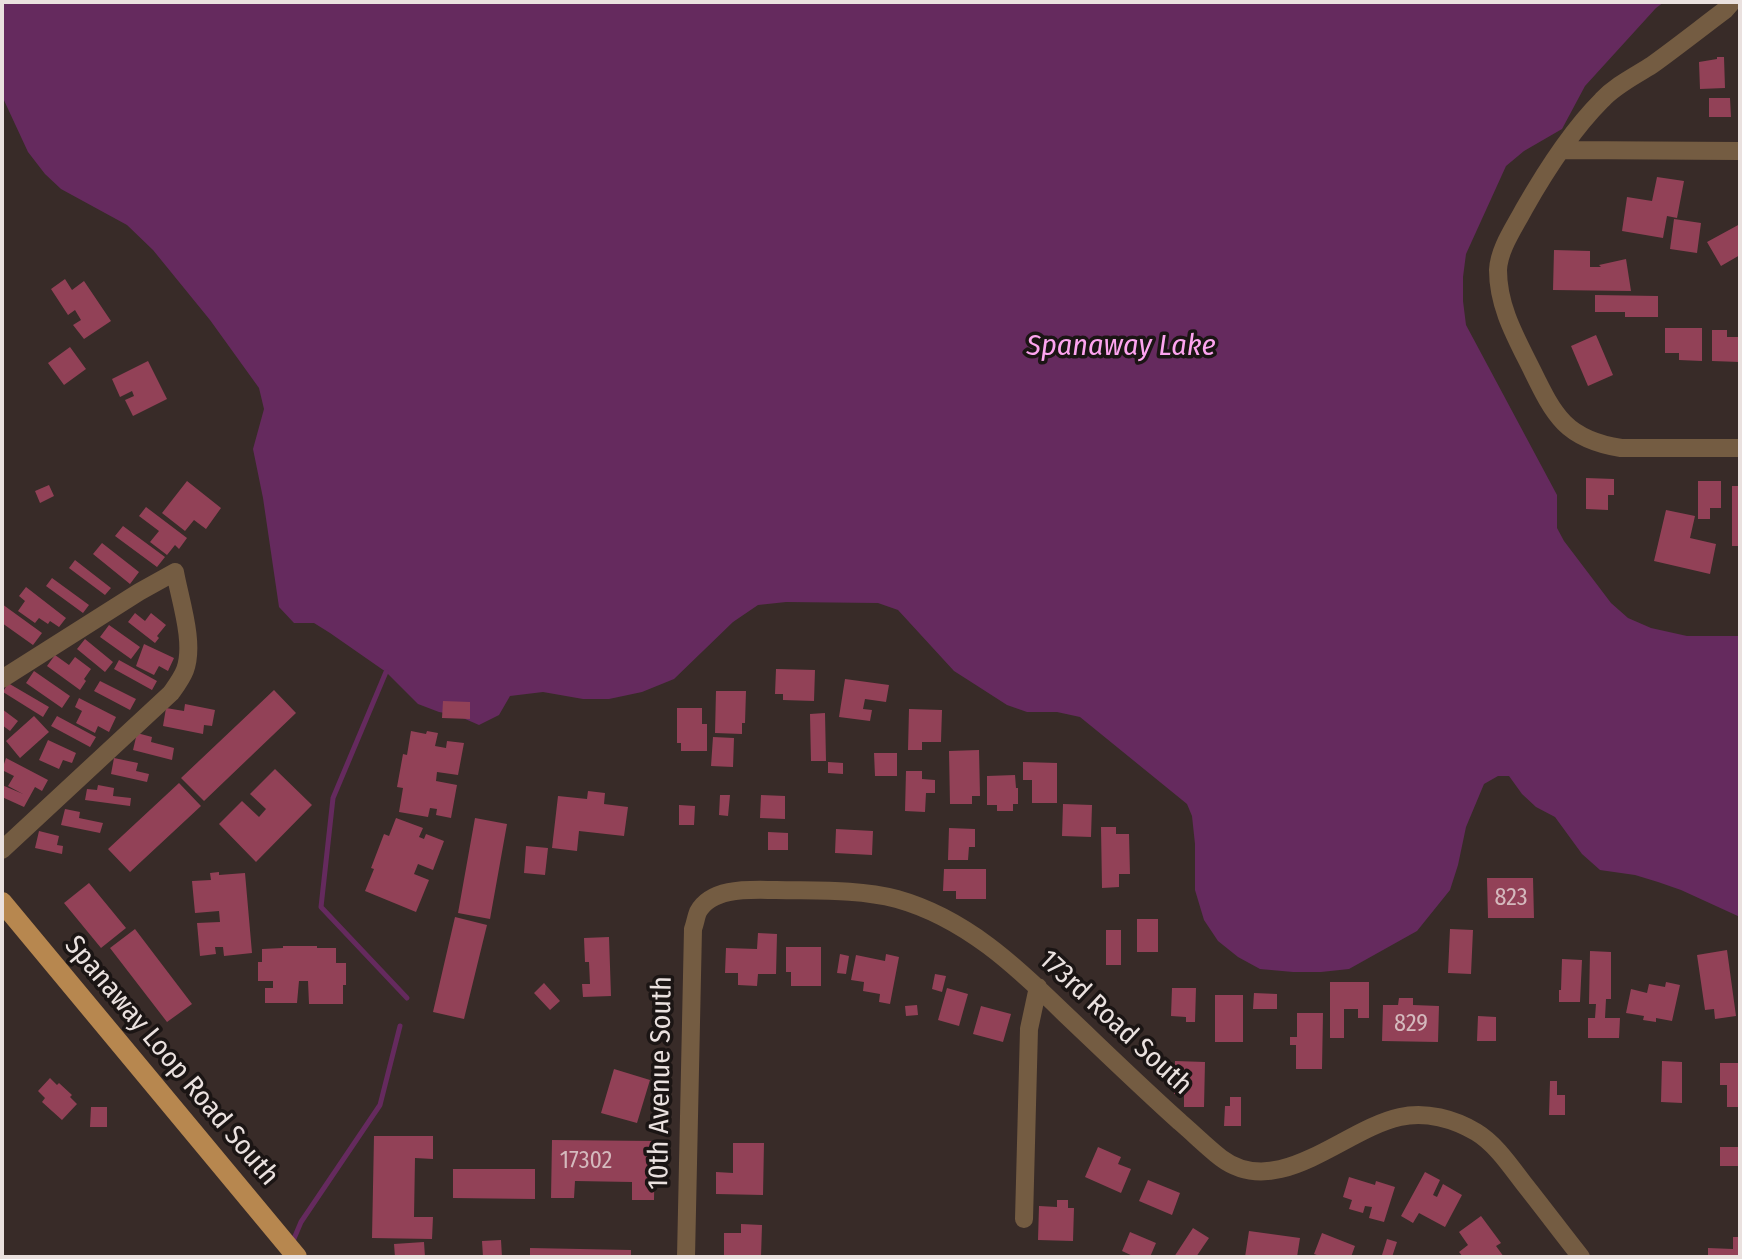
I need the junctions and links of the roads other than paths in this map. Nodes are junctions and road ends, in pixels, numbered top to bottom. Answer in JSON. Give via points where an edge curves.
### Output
{"nodes":[{"id":1,"x":1732,"y":2,"type":"edge"},
{"id":2,"x":1562,"y":150,"type":"junction"},
{"id":3,"x":1740,"y":151,"type":"edge"},
{"id":4,"x":1740,"y":448,"type":"edge"},
{"id":5,"x":2,"y":679,"type":"edge"},
{"id":6,"x":2,"y":850,"type":"edge"},
{"id":7,"x":2,"y":902,"type":"edge"},
{"id":8,"x":698,"y":911,"type":"joint"},
{"id":9,"x":1038,"y":987,"type":"junction"},
{"id":10,"x":1024,"y":1219,"type":"dead end"},
{"id":11,"x":297,"y":1257,"type":"edge"},
{"id":12,"x":686,"y":1257,"type":"edge"},
{"id":13,"x":1581,"y":1257,"type":"edge"}],
"edges":[{"from":1,"to":2,"type":"street","via":[[1604,97]]},
{"from":2,"to":3,"type":"street"},
{"from":2,"to":4,"type":"street","via":[[1502,250],[1498,266],[1504,310],[1557,417],[1576,434],[1603,445]]},
{"from":5,"to":6,"type":"street","via":[[175,572],[188,638],[185,671],[171,693]]},
{"from":7,"to":11,"type":"main road","name":"Spanaway Loop Road South"},
{"from":8,"to":9,"type":"street","name":"173rd Road South","via":[[714,898],[746,890],[828,890],[897,899],[961,926]]},
{"from":8,"to":12,"type":"street","name":"10th Avenue South","via":[[691,946]]},
{"from":9,"to":10,"type":"street","via":[[1029,1029]]},
{"from":9,"to":13,"type":"street","name":"173rd Road South","via":[[1147,1092],[1238,1167],[1287,1169],[1402,1116],[1448,1119],[1477,1133],[1505,1159]]}]}
